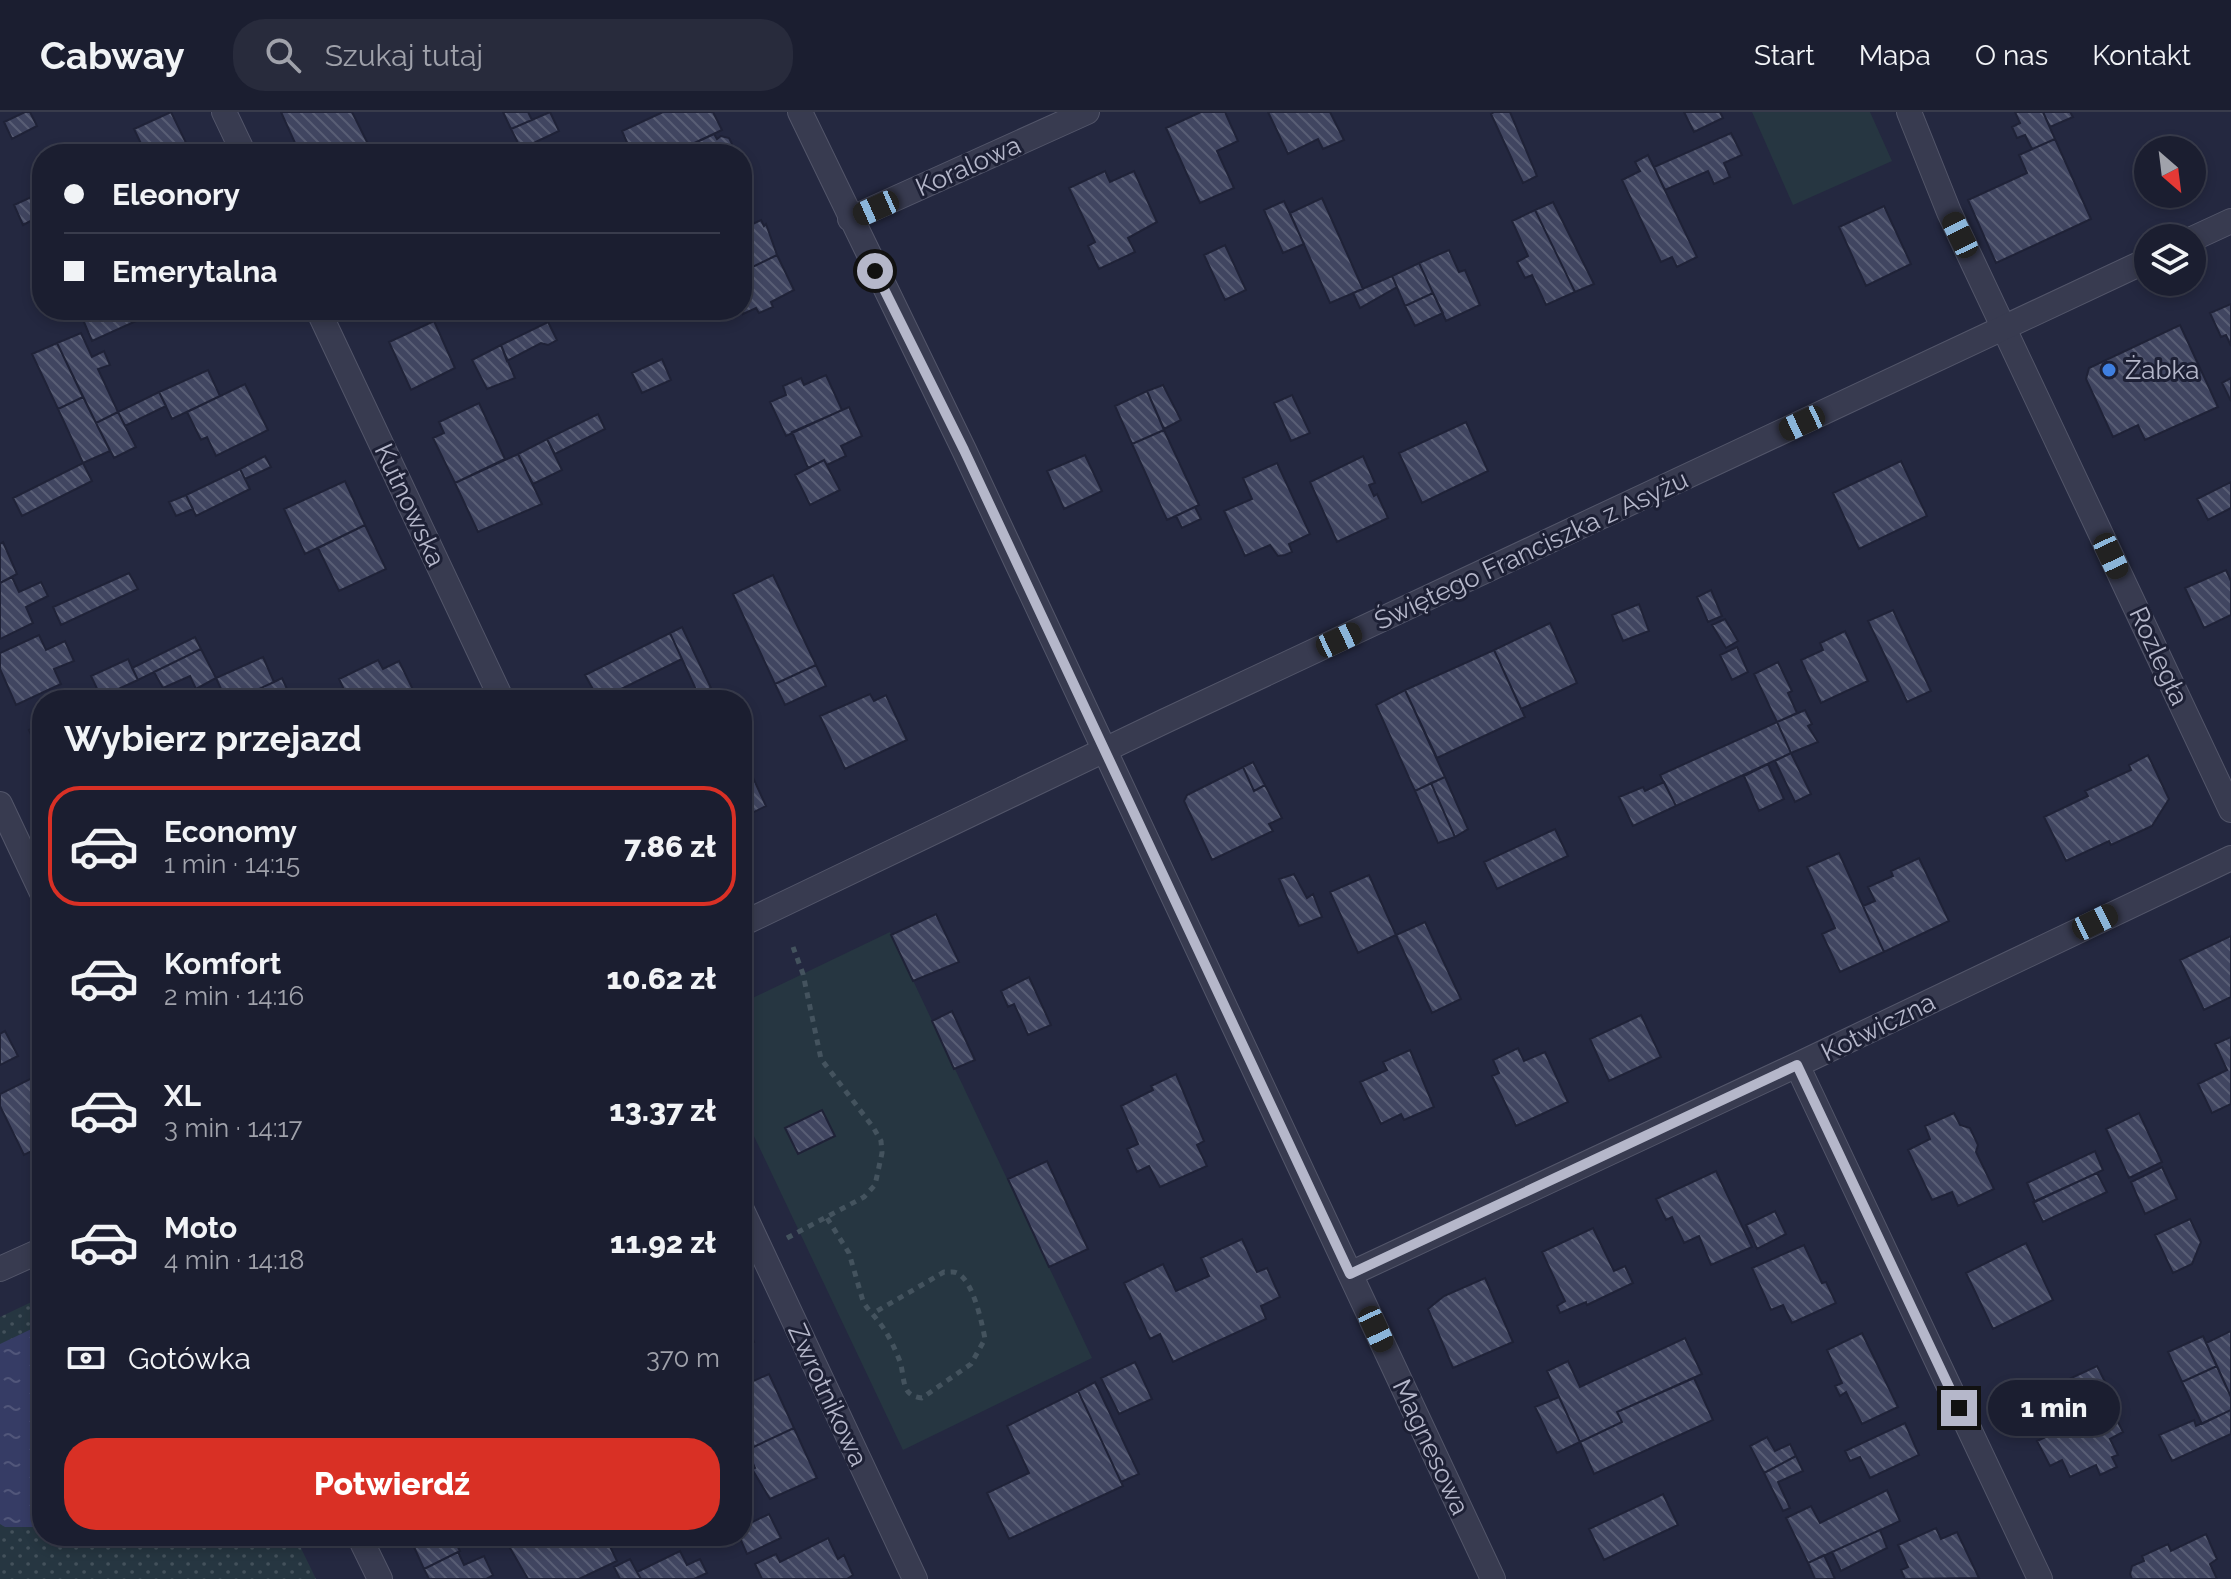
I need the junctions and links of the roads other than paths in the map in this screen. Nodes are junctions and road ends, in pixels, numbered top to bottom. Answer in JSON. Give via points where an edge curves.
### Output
{"nodes":[{"id":1,"x":224,"y":112,"type":"edge"},
{"id":2,"x":800,"y":112,"type":"edge"},
{"id":3,"x":1087,"y":112,"type":"edge"},
{"id":4,"x":1909,"y":112,"type":"edge"},
{"id":5,"x":239,"y":144,"type":"edge"},
{"id":6,"x":850,"y":219,"type":"junction"},
{"id":7,"x":2231,"y":221,"type":"edge"},
{"id":8,"x":2206,"y":233,"type":"edge"},
{"id":9,"x":2134,"y":267,"type":"edge"},
{"id":10,"x":323,"y":320,"type":"edge"},
{"id":11,"x":2004,"y":329,"type":"junction"},
{"id":12,"x":497,"y":690,"type":"edge"},
{"id":13,"x":1105,"y":750,"type":"junction"},
{"id":14,"x":0,"y":804,"type":"edge"},
{"id":15,"x":2231,"y":810,"type":"edge"},
{"id":16,"x":2231,"y":858,"type":"edge"},
{"id":17,"x":32,"y":872,"type":"edge"},
{"id":18,"x":752,"y":919,"type":"edge"},
{"id":19,"x":1797,"y":1065,"type":"junction"},
{"id":20,"x":752,"y":1232,"type":"edge"},
{"id":21,"x":32,"y":1255,"type":"edge"},
{"id":22,"x":0,"y":1269,"type":"edge"},
{"id":23,"x":1350,"y":1274,"type":"junction"},
{"id":24,"x":364,"y":1546,"type":"edge"},
{"id":25,"x":380,"y":1579,"type":"edge"},
{"id":26,"x":915,"y":1579,"type":"edge"},
{"id":27,"x":1493,"y":1579,"type":"edge"},
{"id":28,"x":2040,"y":1579,"type":"edge"}],
"edges":[{"from":1,"to":5,"type":"street"},
{"from":2,"to":6,"type":"street","name":"Magnesowa"},
{"from":3,"to":6,"type":"street","name":"Koralowa"},
{"from":4,"to":11,"type":"street","name":"Rozległa"},
{"from":6,"to":13,"type":"street","name":"Magnesowa"},
{"from":7,"to":8,"type":"street"},
{"from":9,"to":11,"type":"street","name":"Świętego Franciszka z Asyżu"},
{"from":10,"to":12,"type":"street","name":"Kutnowska"},
{"from":11,"to":13,"type":"street","name":"Świętego Franciszka z Asyżu"},
{"from":11,"to":15,"type":"street","name":"Rozległa"},
{"from":13,"to":18,"type":"street","name":"Świętego Franciszka z Asyżu"},
{"from":13,"to":23,"type":"street","name":"Magnesowa"},
{"from":14,"to":17,"type":"street"},
{"from":16,"to":19,"type":"street","name":"Kotwiczna"},
{"from":19,"to":23,"type":"street","name":"Kotwiczna"},
{"from":19,"to":28,"type":"street"},
{"from":20,"to":26,"type":"street","name":"Zwrotnikowa"},
{"from":21,"to":22,"type":"street"},
{"from":23,"to":27,"type":"street","name":"Magnesowa"},
{"from":24,"to":25,"type":"street"}]}
